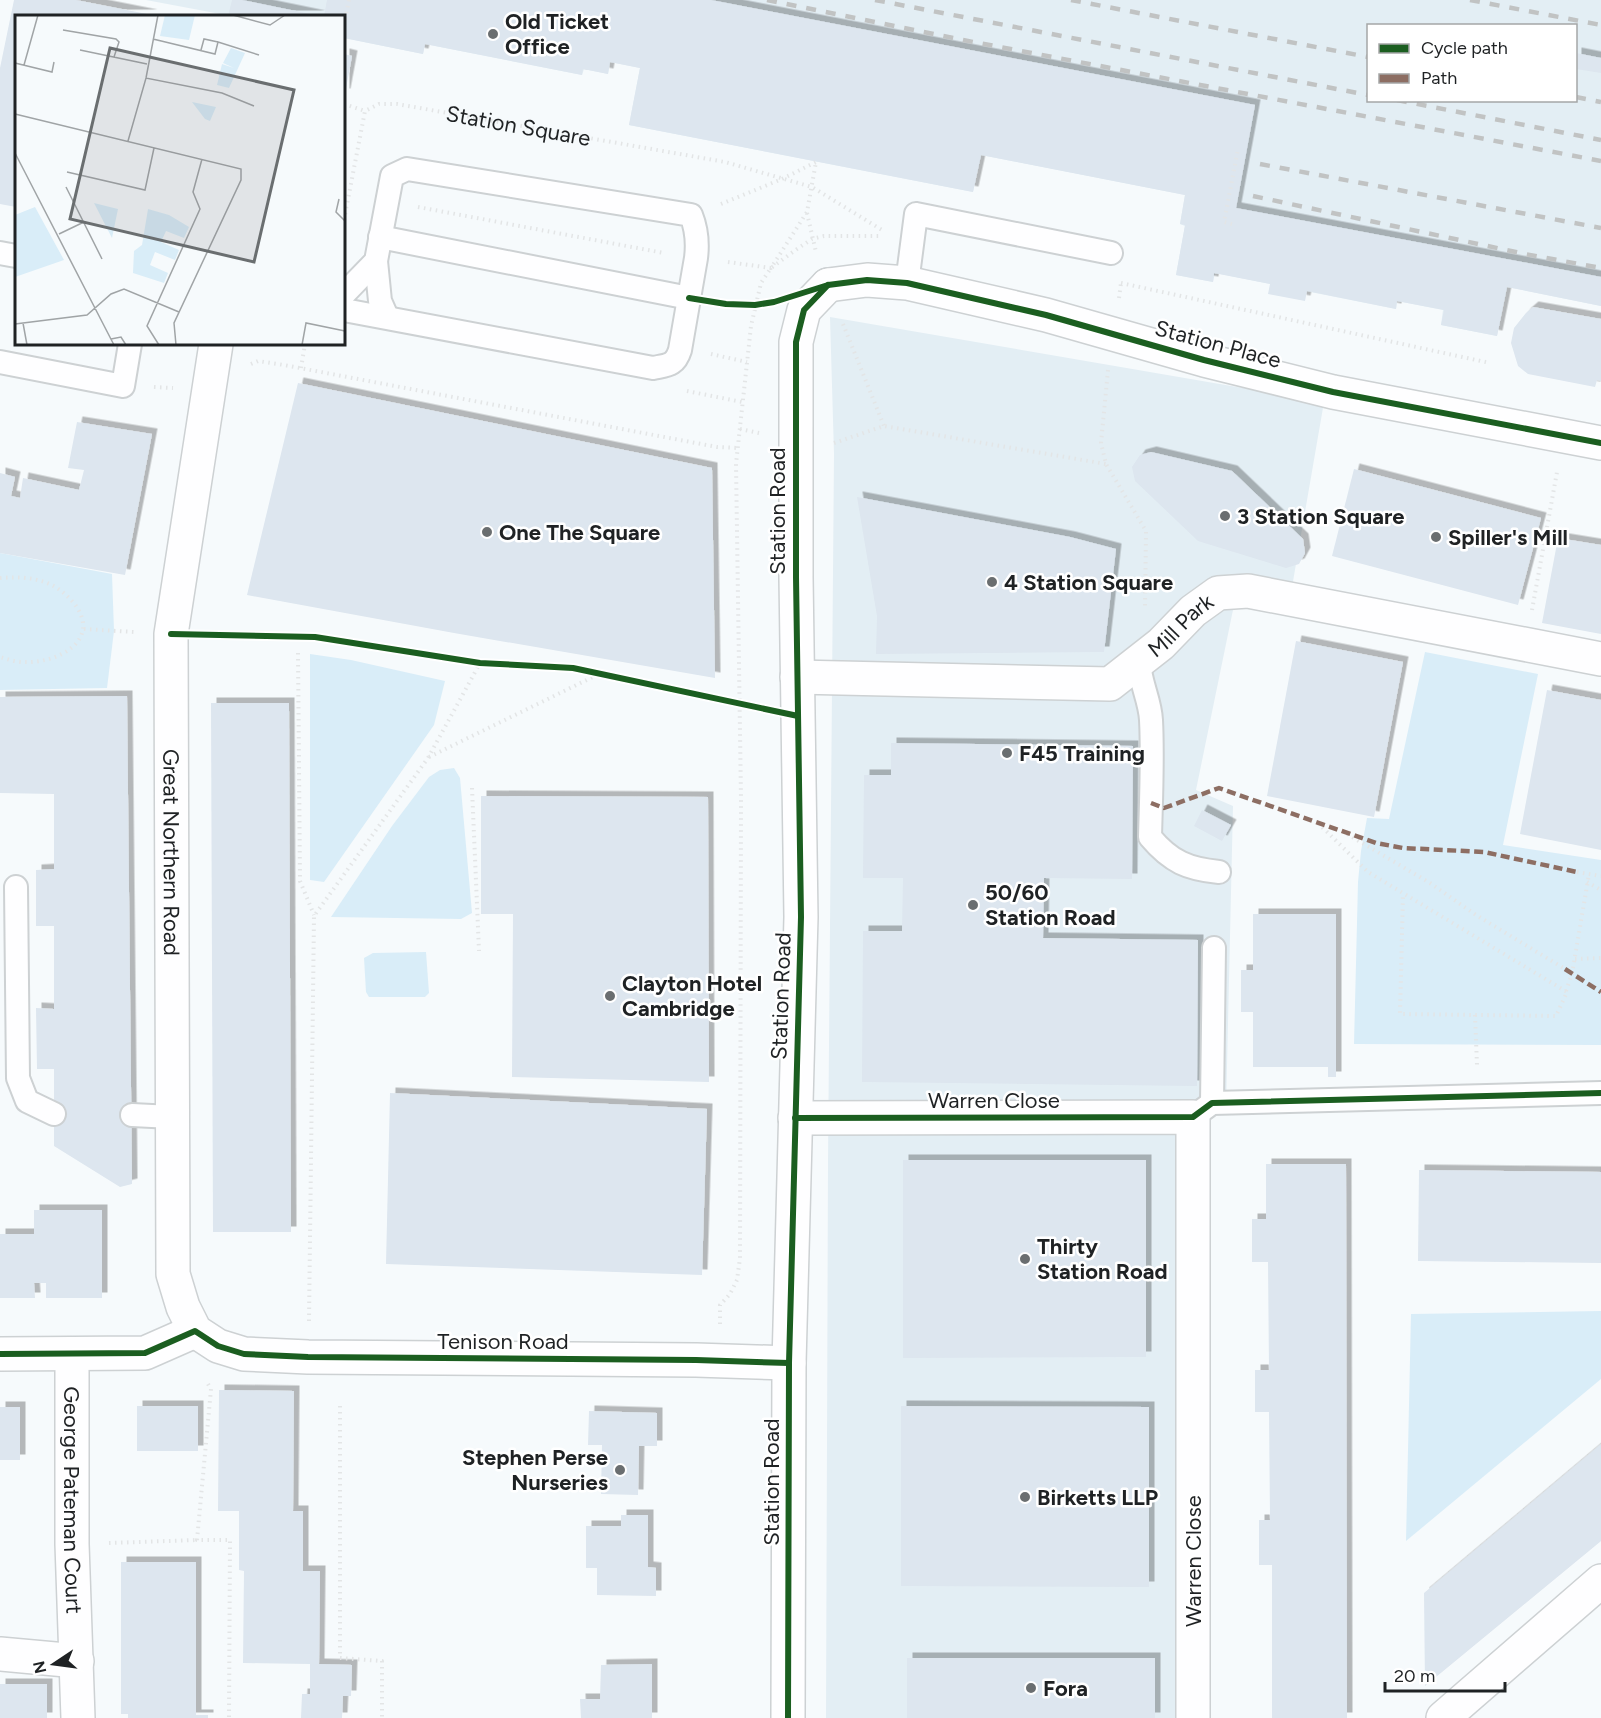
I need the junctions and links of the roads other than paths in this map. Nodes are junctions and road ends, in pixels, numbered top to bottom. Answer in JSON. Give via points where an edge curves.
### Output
{"nodes":[{"id":1,"x":380,"y":237,"type":"junction"},
{"id":2,"x":0,"y":253,"type":"edge"},
{"id":3,"x":1112,"y":253,"type":"dead end"},
{"id":4,"x":15,"y":256,"type":"edge"},
{"id":5,"x":376,"y":261,"type":"junction"},
{"id":6,"x":907,"y":283,"type":"junction"},
{"id":7,"x":828,"y":285,"type":"joint"},
{"id":8,"x":345,"y":293,"type":"edge"},
{"id":9,"x":689,"y":298,"type":"junction"},
{"id":10,"x":345,"y":310,"type":"edge"},
{"id":11,"x":387,"y":317,"type":"junction"},
{"id":12,"x":130,"y":345,"type":"edge"},
{"id":13,"x":216,"y":345,"type":"edge"},
{"id":14,"x":0,"y":362,"type":"edge"},
{"id":15,"x":1601,"y":443,"type":"edge"},
{"id":16,"x":1601,"y":659,"type":"edge"},
{"id":17,"x":1139,"y":660,"type":"junction"},
{"id":18,"x":797,"y":676,"type":"junction"},
{"id":19,"x":1220,"y":872,"type":"dead end"},
{"id":20,"x":16,"y":887,"type":"dead end"},
{"id":21,"x":1214,"y":948,"type":"dead end"},
{"id":22,"x":1601,"y":1093,"type":"edge"},
{"id":23,"x":1202,"y":1110,"type":"junction"},
{"id":24,"x":54,"y":1114,"type":"dead end"},
{"id":25,"x":132,"y":1115,"type":"dead end"},
{"id":26,"x":172,"y":1117,"type":"junction"},
{"id":27,"x":795,"y":1119,"type":"junction"},
{"id":28,"x":196,"y":1339,"type":"junction"},
{"id":29,"x":0,"y":1354,"type":"edge"},
{"id":30,"x":72,"y":1354,"type":"junction"},
{"id":31,"x":789,"y":1363,"type":"junction"},
{"id":32,"x":1599,"y":1586,"type":"edge"},
{"id":33,"x":0,"y":1654,"type":"edge"},
{"id":34,"x":77,"y":1661,"type":"junction"},
{"id":35,"x":78,"y":1718,"type":"edge"},
{"id":36,"x":788,"y":1718,"type":"edge"},
{"id":37,"x":1193,"y":1718,"type":"edge"},
{"id":38,"x":1443,"y":1718,"type":"edge"}],
"edges":[{"from":1,"to":5,"type":"lane"},
{"from":1,"to":9,"type":"lane"},
{"from":1,"to":9,"type":"lane","via":[[392,176],[407,169],[691,215],[698,245]]},
{"from":2,"to":4,"type":"lane"},
{"from":3,"to":6,"type":"lane","via":[[916,214],[902,238]]},
{"from":5,"to":8,"type":"lane"},
{"from":5,"to":11,"type":"lane","via":[[380,301]]},
{"from":6,"to":7,"type":"street","name":"Station Place","via":[[867,279]]},
{"from":6,"to":15,"type":"street","name":"Station Place","via":[[1046,315],[1333,392]]},
{"from":7,"to":18,"type":"street","name":"Station Road","via":[[804,310],[796,342]]},
{"from":9,"to":11,"type":"lane","via":[[677,359],[653,368]]},
{"from":10,"to":11,"type":"lane"},
{"from":12,"to":14,"type":"lane","via":[[123,386]]},
{"from":13,"to":26,"type":"street","name":"Great Northern Road","via":[[171,634]]},
{"from":16,"to":17,"type":"street","name":"Mill Park","via":[[1248,591],[1218,593]]},
{"from":17,"to":18,"type":"street","name":"Mill Park","via":[[1110,684]]},
{"from":17,"to":19,"type":"lane","via":[[1139,676],[1151,719],[1150,837],[1179,862],[1199,870]]},
{"from":18,"to":27,"type":"street","name":"Station Road","via":[[801,917]]},
{"from":20,"to":24,"type":"lane","via":[[18,1078],[27,1101]]},
{"from":21,"to":23,"type":"lane"},
{"from":22,"to":23,"type":"lane"},
{"from":23,"to":27,"type":"street","name":"Warren Close"},
{"from":23,"to":37,"type":"street","name":"Warren Close"},
{"from":25,"to":26,"type":"lane"},
{"from":26,"to":28,"type":"street","name":"Great Northern Road","via":[[173,1274]]},
{"from":27,"to":31,"type":"street","name":"Station Road"},
{"from":28,"to":30,"type":"street","via":[[145,1353]]},
{"from":28,"to":31,"type":"street","name":"Tenison Road","via":[[244,1354],[308,1357]]},
{"from":29,"to":30,"type":"street"},
{"from":30,"to":34,"type":"street","name":"George Pateman Court","via":[[72,1544]]},
{"from":31,"to":36,"type":"street","name":"Station Road"},
{"from":32,"to":38,"type":"street"},
{"from":33,"to":34,"type":"street"},
{"from":34,"to":35,"type":"street","name":"George Pateman Court"}]}
